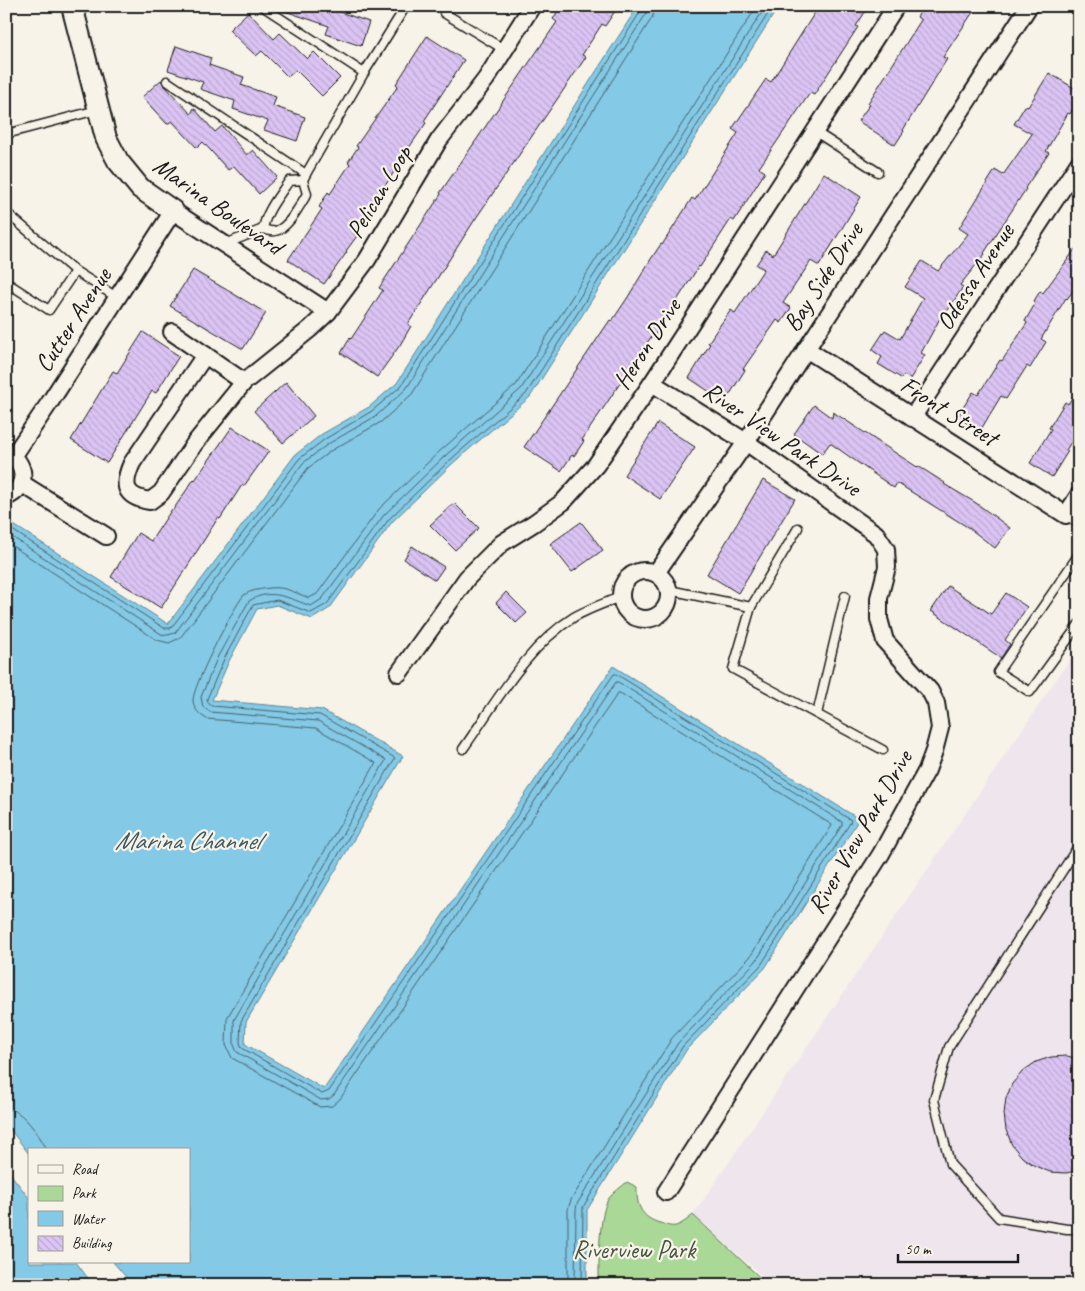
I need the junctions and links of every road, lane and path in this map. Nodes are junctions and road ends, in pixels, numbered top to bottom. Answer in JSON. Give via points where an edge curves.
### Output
{"nodes":[{"id":1,"x":72,"y":6,"type":"edge"},
{"id":2,"x":262,"y":6,"type":"edge"},
{"id":3,"x":406,"y":6,"type":"edge"},
{"id":4,"x":532,"y":6,"type":"edge"},
{"id":5,"x":896,"y":6,"type":"edge"},
{"id":6,"x":1028,"y":6,"type":"edge"},
{"id":7,"x":444,"y":12,"type":"dead end"},
{"id":8,"x":505,"y":50,"type":"junction"},
{"id":9,"x":364,"y":72,"type":"junction"},
{"id":10,"x":167,"y":81,"type":"dead end"},
{"id":11,"x":99,"y":110,"type":"junction"},
{"id":12,"x":814,"y":131,"type":"junction"},
{"id":13,"x":6,"y":134,"type":"edge"},
{"id":14,"x":1079,"y":163,"type":"edge"},
{"id":15,"x":878,"y":172,"type":"dead end"},
{"id":16,"x":304,"y":177,"type":"junction"},
{"id":17,"x":173,"y":211,"type":"junction"},
{"id":18,"x":7,"y":215,"type":"edge"},
{"id":19,"x":263,"y":229,"type":"junction"},
{"id":20,"x":225,"y":244,"type":"junction"},
{"id":21,"x":75,"y":271,"type":"junction"},
{"id":22,"x":6,"y":282,"type":"edge"},
{"id":23,"x":118,"y":298,"type":"junction"},
{"id":24,"x":328,"y":312,"type":"junction"},
{"id":25,"x":172,"y":332,"type":"dead end"},
{"id":26,"x":806,"y":349,"type":"junction"},
{"id":27,"x":205,"y":354,"type":"junction"},
{"id":28,"x":244,"y":382,"type":"junction"},
{"id":29,"x":652,"y":383,"type":"junction"},
{"id":30,"x":912,"y":418,"type":"junction"},
{"id":31,"x":746,"y":442,"type":"junction"},
{"id":32,"x":10,"y":453,"type":"edge"},
{"id":33,"x":21,"y":484,"type":"junction"},
{"id":34,"x":1079,"y":495,"type":"edge"},
{"id":35,"x":6,"y":497,"type":"edge"},
{"id":36,"x":1072,"y":519,"type":"edge"},
{"id":37,"x":798,"y":528,"type":"dead end"},
{"id":38,"x":106,"y":536,"type":"dead end"},
{"id":39,"x":1079,"y":554,"type":"edge"},
{"id":40,"x":656,"y":573,"type":"junction"},
{"id":41,"x":668,"y":590,"type":"junction"},
{"id":42,"x":845,"y":596,"type":"dead end"},
{"id":43,"x":620,"y":597,"type":"junction"},
{"id":44,"x":751,"y":607,"type":"junction"},
{"id":45,"x":1079,"y":624,"type":"edge"},
{"id":46,"x":399,"y":673,"type":"dead end"},
{"id":47,"x":817,"y":714,"type":"junction"},
{"id":48,"x":463,"y":749,"type":"dead end"},
{"id":49,"x":883,"y":750,"type":"dead end"},
{"id":50,"x":1079,"y":845,"type":"edge"},
{"id":51,"x":666,"y":1192,"type":"dead end"},
{"id":52,"x":1079,"y":1229,"type":"edge"}],
"edges":[{"from":1,"to":11,"type":"street","name":"Marina Boulevard"},
{"from":2,"to":9,"type":"lane"},
{"from":3,"to":9,"type":"lane"},
{"from":4,"to":8,"type":"street","name":"Pelican Loop"},
{"from":5,"to":12,"type":"street","name":"Heron Drive"},
{"from":6,"to":26,"type":"street","name":"Bay Side Drive"},
{"from":7,"to":8,"type":"lane"},
{"from":8,"to":24,"type":"street","name":"Pelican Loop","via":[[439,140],[367,260]]},
{"from":9,"to":16,"type":"lane"},
{"from":10,"to":16,"type":"lane"},
{"from":11,"to":13,"type":"lane"},
{"from":11,"to":17,"type":"street","name":"Marina Boulevard","via":[[106,138],[118,162],[140,188]]},
{"from":12,"to":15,"type":"lane"},
{"from":12,"to":29,"type":"street","name":"Heron Drive"},
{"from":14,"to":30,"type":"street","name":"Odessa Avenue"},
{"from":16,"to":19,"type":"lane","via":[[289,181],[264,221]]},
{"from":16,"to":19,"type":"lane","via":[[306,194],[282,229],[273,232]]},
{"from":17,"to":20,"type":"street","name":"Marina Boulevard"},
{"from":17,"to":23,"type":"street","name":"Cutter Avenue"},
{"from":18,"to":21,"type":"lane"},
{"from":19,"to":20,"type":"lane"},
{"from":20,"to":24,"type":"street","name":"Marina Boulevard"},
{"from":21,"to":22,"type":"lane","via":[[49,310]]},
{"from":21,"to":23,"type":"lane"},
{"from":23,"to":32,"type":"street","name":"Cutter Avenue"},
{"from":24,"to":28,"type":"street","name":"Pelican Loop"},
{"from":25,"to":27,"type":"street"},
{"from":26,"to":30,"type":"street","name":"Front Street"},
{"from":26,"to":31,"type":"street","name":"Bay Side Drive"},
{"from":27,"to":28,"type":"street"},
{"from":27,"to":28,"type":"street","name":"Pelican Loop","via":[[132,463],[126,476],[126,488],[132,496],[150,502],[161,493],[195,443]]},
{"from":29,"to":31,"type":"street","name":"River View Park Drive"},
{"from":29,"to":46,"type":"street","name":"Heron Drive","via":[[596,465],[563,502],[502,543],[466,578]]},
{"from":30,"to":36,"type":"street","name":"Front Street"},
{"from":31,"to":40,"type":"street","name":"Bay Side Drive"},
{"from":31,"to":51,"type":"street","name":"River View Park Drive","via":[[876,534],[886,550],[887,567],[879,618],[885,641],[930,691],[936,703],[940,728],[927,770],[881,854]]},
{"from":32,"to":33,"type":"street","via":[[18,460],[23,472]]},
{"from":33,"to":35,"type":"street"},
{"from":33,"to":38,"type":"street"},
{"from":34,"to":36,"type":"street"},
{"from":37,"to":44,"type":"lane"},
{"from":39,"to":45,"type":"lane","via":[[998,672],[1030,692]]},
{"from":40,"to":41,"type":"street"},
{"from":40,"to":43,"type":"street","via":[[641,571],[631,575],[624,583]]},
{"from":41,"to":43,"type":"street","via":[[669,600],[663,611],[644,620],[628,613]]},
{"from":41,"to":44,"type":"lane"},
{"from":42,"to":47,"type":"lane"},
{"from":43,"to":48,"type":"lane","via":[[575,616],[528,656]]},
{"from":44,"to":47,"type":"lane","via":[[733,669]]},
{"from":47,"to":49,"type":"lane"},
{"from":50,"to":52,"type":"lane","via":[[949,1047],[934,1100],[950,1164],[999,1218]]}]}
